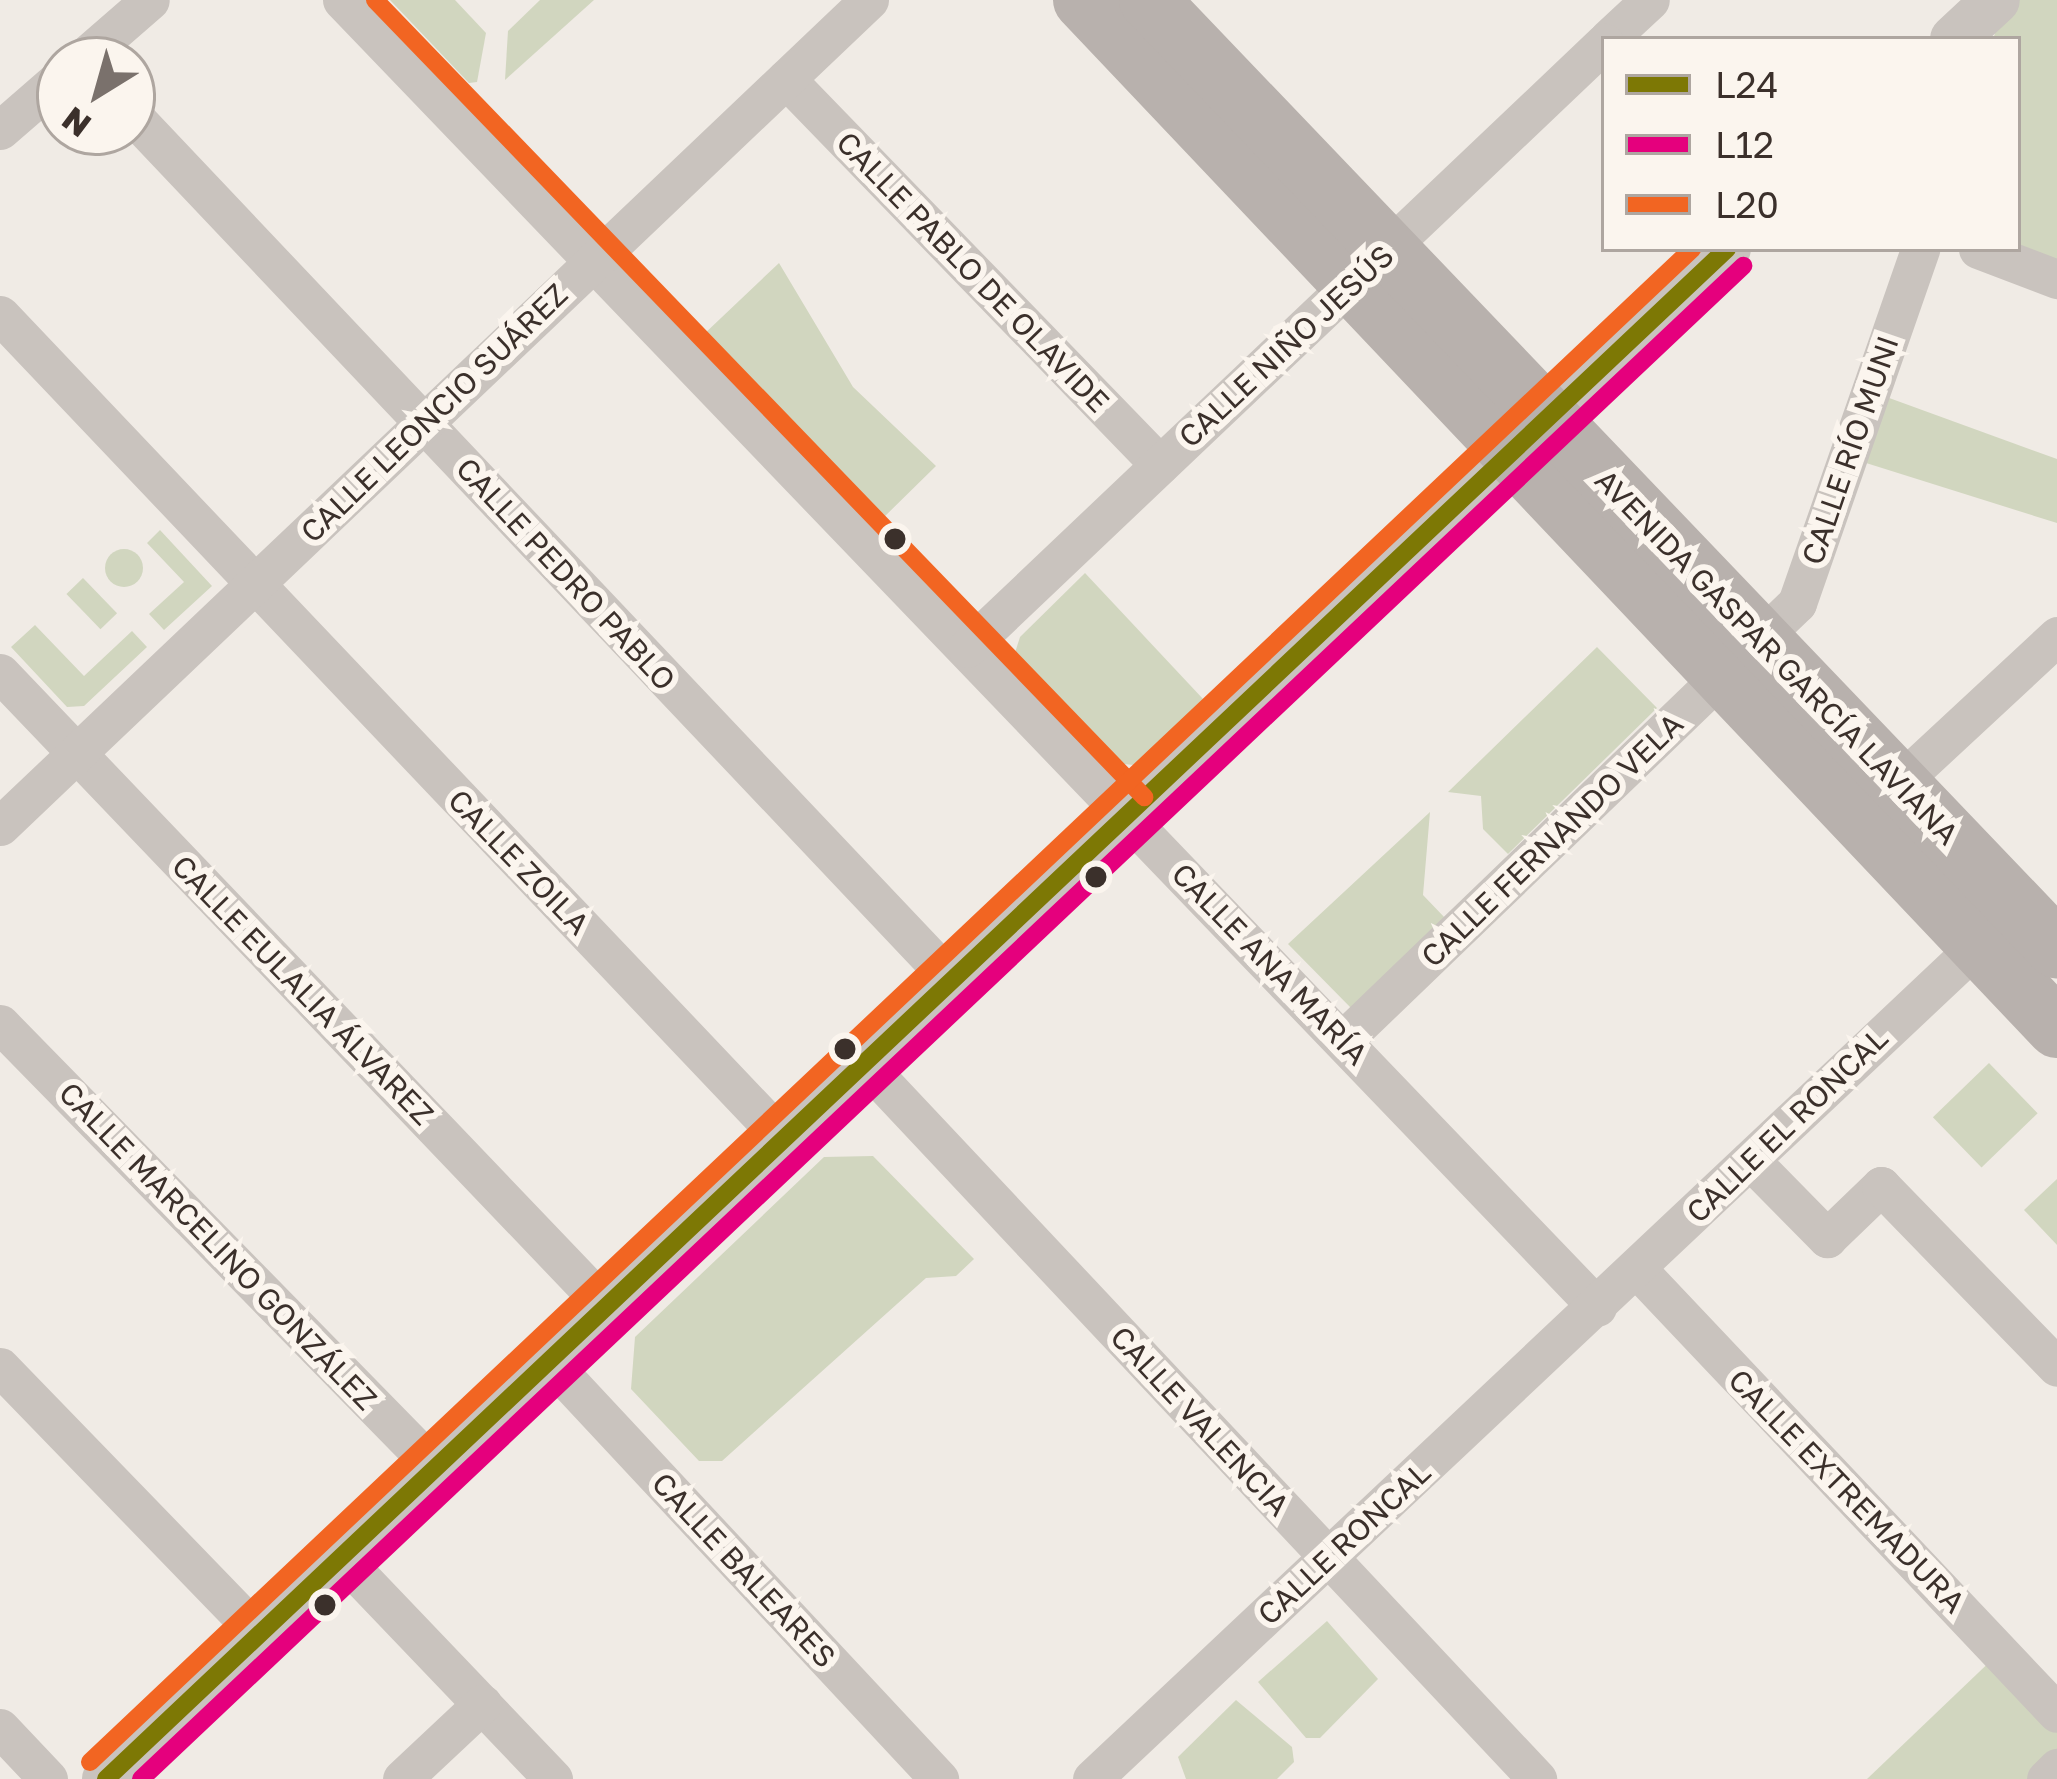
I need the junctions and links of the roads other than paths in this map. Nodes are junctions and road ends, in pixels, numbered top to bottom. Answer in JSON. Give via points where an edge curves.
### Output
{"nodes":[{"id":1,"x":151,"y":0,"type":"edge"},
{"id":2,"x":342,"y":0,"type":"edge"},
{"id":3,"x":868,"y":0,"type":"edge"},
{"id":4,"x":1083,"y":0,"type":"edge"},
{"id":5,"x":1149,"y":0,"type":"edge"},
{"id":6,"x":1650,"y":0,"type":"edge"},
{"id":7,"x":1996,"y":0,"type":"edge"},
{"id":8,"x":2007,"y":0,"type":"edge"},
{"id":9,"x":109,"y":36,"type":"edge"},
{"id":10,"x":1611,"y":36,"type":"edge"},
{"id":11,"x":1957,"y":36,"type":"edge"},
{"id":12,"x":1994,"y":36,"type":"edge"},
{"id":13,"x":1601,"y":46,"type":"edge"},
{"id":14,"x":785,"y":79,"type":"junction"},
{"id":15,"x":36,"y":99,"type":"edge"},
{"id":16,"x":0,"y":130,"type":"edge"},
{"id":17,"x":156,"y":141,"type":"edge"},
{"id":18,"x":1724,"y":252,"type":"edge"},
{"id":19,"x":1919,"y":252,"type":"edge"},
{"id":20,"x":1986,"y":252,"type":"edge"},
{"id":21,"x":594,"y":261,"type":"junction"},
{"id":22,"x":1369,"y":267,"type":"junction"},
{"id":23,"x":2057,"y":279,"type":"edge"},
{"id":24,"x":0,"y":315,"type":"edge"},
{"id":25,"x":424,"y":423,"type":"junction"},
{"id":26,"x":1529,"y":434,"type":"junction"},
{"id":27,"x":1160,"y":465,"type":"junction"},
{"id":28,"x":255,"y":584,"type":"junction"},
{"id":29,"x":2057,"y":636,"type":"edge"},
{"id":30,"x":967,"y":648,"type":"junction"},
{"id":31,"x":1742,"y":657,"type":"junction"},
{"id":32,"x":0,"y":673,"type":"edge"},
{"id":33,"x":76,"y":753,"type":"junction"},
{"id":34,"x":1899,"y":783,"type":"junction"},
{"id":35,"x":1127,"y":814,"type":"junction"},
{"id":36,"x":0,"y":826,"type":"edge"},
{"id":37,"x":1978,"y":945,"type":"junction"},
{"id":38,"x":2057,"y":950,"type":"edge"},
{"id":39,"x":951,"y":980,"type":"junction"},
{"id":40,"x":2057,"y":985,"type":"edge"},
{"id":41,"x":0,"y":1024,"type":"edge"},
{"id":42,"x":2057,"y":1028,"type":"edge"},
{"id":43,"x":1343,"y":1040,"type":"junction"},
{"id":44,"x":864,"y":1063,"type":"junction"},
{"id":45,"x":783,"y":1139,"type":"junction"},
{"id":46,"x":1750,"y":1160,"type":"junction"},
{"id":47,"x":1636,"y":1269,"type":"junction"},
{"id":48,"x":606,"y":1307,"type":"junction"},
{"id":49,"x":1598,"y":1307,"type":"junction"},
{"id":50,"x":549,"y":1360,"type":"junction"},
{"id":51,"x":0,"y":1367,"type":"edge"},
{"id":52,"x":2057,"y":1367,"type":"edge"},
{"id":53,"x":435,"y":1468,"type":"junction"},
{"id":54,"x":341,"y":1557,"type":"junction"},
{"id":55,"x":1328,"y":1557,"type":"junction"},
{"id":56,"x":259,"y":1634,"type":"junction"},
{"id":57,"x":482,"y":1704,"type":"junction"},
{"id":58,"x":2057,"y":1713,"type":"edge"},
{"id":59,"x":0,"y":1728,"type":"edge"},
{"id":60,"x":2057,"y":1768,"type":"edge"},
{"id":61,"x":48,"y":1779,"type":"edge"},
{"id":62,"x":106,"y":1779,"type":"edge"},
{"id":63,"x":401,"y":1779,"type":"edge"},
{"id":64,"x":553,"y":1779,"type":"edge"},
{"id":65,"x":939,"y":1779,"type":"edge"},
{"id":66,"x":1092,"y":1779,"type":"edge"},
{"id":67,"x":1537,"y":1779,"type":"edge"},
{"id":68,"x":2046,"y":1779,"type":"edge"}],
"edges":[{"from":1,"to":9,"type":"street"},
{"from":2,"to":21,"type":"street","name":"CALLE ANA MARÍA"},
{"from":3,"to":14,"type":"street","name":"CALLE LEONCIO SUÁREZ"},
{"from":4,"to":22,"type":"main road","name":"AVENIDA GASPAR GARCÍA LAVIANA"},
{"from":5,"to":22,"type":"main road","name":"AVENIDA GASPAR GARCÍA LAVIANA"},
{"from":6,"to":10,"type":"street","name":"CALLE NIÑO JESÚS"},
{"from":7,"to":11,"type":"street"},
{"from":8,"to":12,"type":"street"},
{"from":13,"to":22,"type":"street","name":"CALLE NIÑO JESÚS"},
{"from":14,"to":21,"type":"street","name":"CALLE LEONCIO SUÁREZ"},
{"from":14,"to":27,"type":"street","name":"CALLE PABLO DE OLAVIDE"},
{"from":15,"to":16,"type":"street"},
{"from":17,"to":25,"type":"street","name":"CALLE PEDRO PABLO"},
{"from":18,"to":26,"type":"street"},
{"from":19,"to":31,"type":"street","name":"CALLE RÍO MUNI","via":[[1797,603]]},
{"from":20,"to":23,"type":"street"},
{"from":21,"to":25,"type":"street","name":"CALLE LEONCIO SUÁREZ"},
{"from":21,"to":30,"type":"street","name":"CALLE ANA MARÍA"},
{"from":22,"to":26,"type":"main road","name":"AVENIDA GASPAR GARCÍA LAVIANA"},
{"from":22,"to":27,"type":"street","name":"CALLE NIÑO JESÚS"},
{"from":24,"to":28,"type":"street","name":"CALLE ZOILA"},
{"from":25,"to":28,"type":"street","name":"CALLE LEONCIO SUÁREZ"},
{"from":25,"to":39,"type":"street","name":"CALLE PEDRO PABLO"},
{"from":26,"to":31,"type":"main road","name":"AVENIDA GASPAR GARCÍA LAVIANA"},
{"from":26,"to":35,"type":"street"},
{"from":27,"to":30,"type":"street","name":"CALLE NIÑO JESÚS"},
{"from":28,"to":33,"type":"street","name":"CALLE LEONCIO SUÁREZ"},
{"from":28,"to":45,"type":"street","name":"CALLE ZOILA"},
{"from":29,"to":34,"type":"street"},
{"from":30,"to":35,"type":"street","name":"CALLE ANA MARÍA"},
{"from":31,"to":34,"type":"main road","name":"AVENIDA GASPAR GARCÍA LAVIANA"},
{"from":31,"to":37,"type":"main road","name":"AVENIDA GASPAR GARCÍA LAVIANA"},
{"from":31,"to":43,"type":"street","name":"CALLE FERNANDO VELA"},
{"from":32,"to":33,"type":"street","name":"CALLE EULALIA ÁLVAREZ"},
{"from":33,"to":36,"type":"street","name":"CALLE LEONCIO SUÁREZ"},
{"from":33,"to":48,"type":"street","name":"CALLE EULALIA ÁLVAREZ"},
{"from":34,"to":38,"type":"main road","name":"AVENIDA GASPAR GARCÍA LAVIANA"},
{"from":35,"to":39,"type":"street"},
{"from":35,"to":43,"type":"street","name":"CALLE ANA MARÍA"},
{"from":37,"to":40,"type":"street","name":"AVENIDA GASPAR GARCÍA LAVIANA","via":[[1996,935]]},
{"from":37,"to":42,"type":"main road","name":"AVENIDA GASPAR GARCÍA LAVIANA"},
{"from":37,"to":46,"type":"street","name":"CALLE EL RONCAL"},
{"from":39,"to":44,"type":"street"},
{"from":41,"to":53,"type":"street","name":"CALLE MARCELINO GONZÁLEZ"},
{"from":43,"to":49,"type":"street","name":"CALLE ANA MARÍA"},
{"from":44,"to":45,"type":"street"},
{"from":44,"to":55,"type":"street","name":"CALLE VALENCIA"},
{"from":45,"to":48,"type":"street"},
{"from":46,"to":47,"type":"street","name":"CALLE EL RONCAL"},
{"from":46,"to":52,"type":"street","via":[[1827,1238],[1881,1186]]},
{"from":47,"to":49,"type":"street","name":"CALLE EL RONCAL"},
{"from":47,"to":58,"type":"street","name":"CALLE EXTREMADURA"},
{"from":48,"to":50,"type":"street"},
{"from":49,"to":55,"type":"street","name":"CALLE RONCAL"},
{"from":50,"to":53,"type":"street"},
{"from":50,"to":65,"type":"street","name":"CALLE BALEARES"},
{"from":51,"to":56,"type":"street"},
{"from":53,"to":54,"type":"street"},
{"from":54,"to":56,"type":"street"},
{"from":54,"to":57,"type":"street"},
{"from":55,"to":66,"type":"street","name":"CALLE RONCAL"},
{"from":55,"to":67,"type":"street","name":"CALLE VALENCIA"},
{"from":56,"to":62,"type":"street"},
{"from":57,"to":63,"type":"street"},
{"from":57,"to":64,"type":"street"},
{"from":59,"to":61,"type":"street"},
{"from":60,"to":68,"type":"street"}]}
